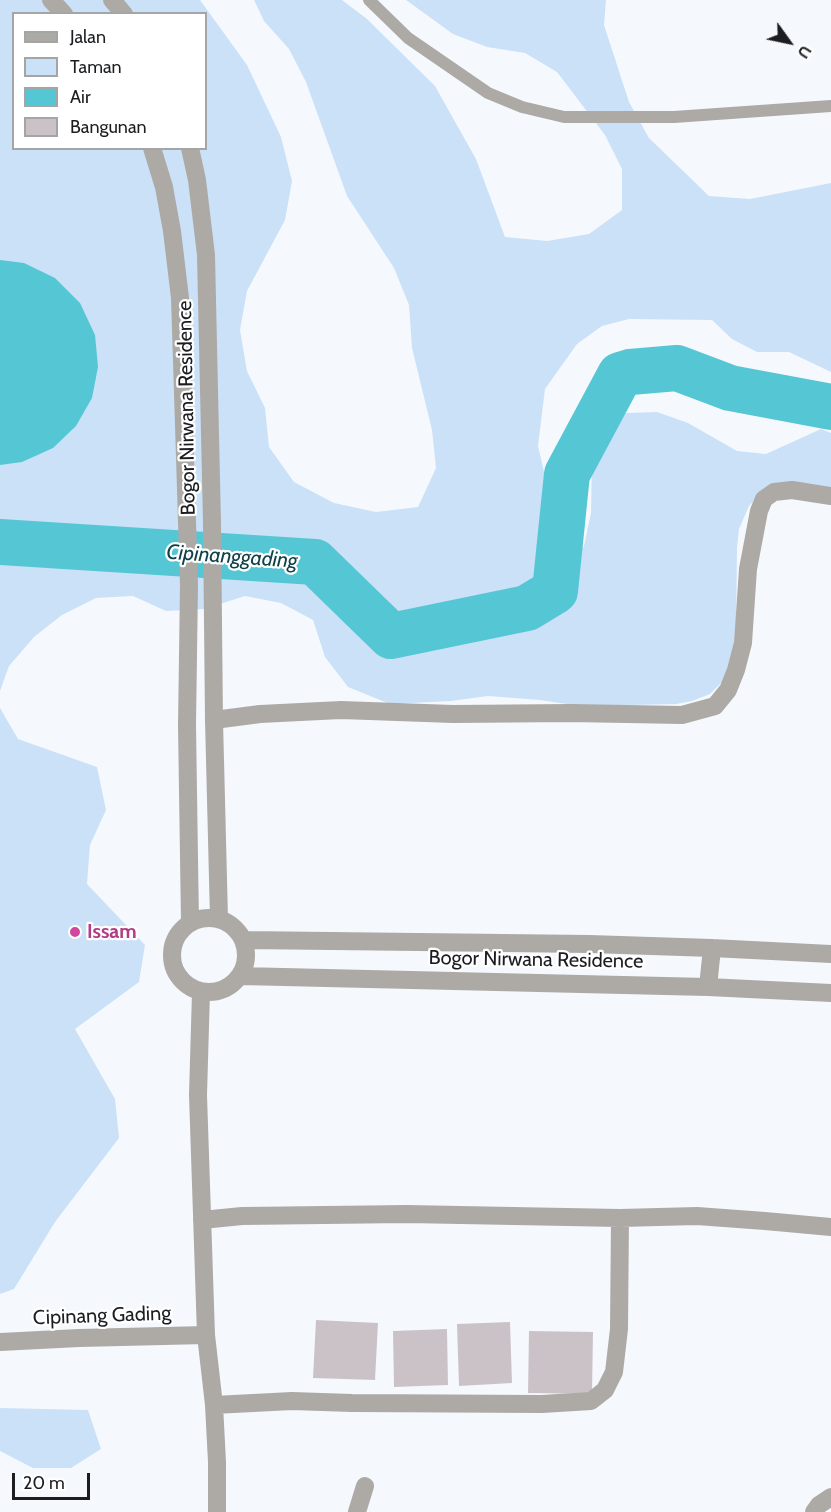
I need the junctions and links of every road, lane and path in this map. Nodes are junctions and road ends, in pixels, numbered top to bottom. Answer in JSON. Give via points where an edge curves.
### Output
{"nodes":[{"id":1,"x":51,"y":0,"type":"edge"},
{"id":2,"x":112,"y":0,"type":"edge"},
{"id":3,"x":369,"y":0,"type":"edge"},
{"id":4,"x":62,"y":12,"type":"edge"},
{"id":5,"x":122,"y":12,"type":"edge"},
{"id":6,"x":831,"y":106,"type":"edge"},
{"id":7,"x":153,"y":150,"type":"edge"},
{"id":8,"x":190,"y":150,"type":"edge"},
{"id":9,"x":831,"y":496,"type":"edge"},
{"id":10,"x":214,"y":720,"type":"junction"},
{"id":11,"x":219,"y":919,"type":"junction"},
{"id":12,"x":190,"y":923,"type":"junction"},
{"id":13,"x":244,"y":940,"type":"junction"},
{"id":14,"x":712,"y":948,"type":"junction"},
{"id":15,"x":831,"y":954,"type":"edge"},
{"id":16,"x":241,"y":976,"type":"junction"},
{"id":17,"x":708,"y":987,"type":"junction"},
{"id":18,"x":201,"y":992,"type":"junction"},
{"id":19,"x":831,"y":993,"type":"edge"},
{"id":20,"x":620,"y":1218,"type":"junction"},
{"id":21,"x":202,"y":1220,"type":"junction"},
{"id":22,"x":831,"y":1227,"type":"edge"},
{"id":23,"x":206,"y":1335,"type":"junction"},
{"id":24,"x":0,"y":1342,"type":"edge"},
{"id":25,"x":214,"y":1405,"type":"junction"},
{"id":26,"x":365,"y":1486,"type":"dead end"},
{"id":27,"x":831,"y":1497,"type":"edge"},
{"id":28,"x":217,"y":1512,"type":"edge"},
{"id":29,"x":357,"y":1512,"type":"edge"},
{"id":30,"x":814,"y":1512,"type":"edge"}],
"edges":[{"from":1,"to":4,"type":"street"},
{"from":2,"to":5,"type":"street"},
{"from":3,"to":6,"type":"lane","via":[[408,38],[488,93],[522,107],[564,117],[674,117]]},
{"from":7,"to":12,"type":"street","name":"Bogor Nirwana Residence","via":[[166,198],[180,298],[189,585]]},
{"from":8,"to":10,"type":"street","name":"Bogor Nirwana Residence","via":[[206,255]]},
{"from":9,"to":10,"type":"street","via":[[792,490],[774,492],[765,499],[748,569],[743,643],[728,690],[715,706],[682,715],[341,710]]},
{"from":10,"to":11,"type":"street","name":"Bogor Nirwana Residence"},
{"from":11,"to":12,"type":"street"},
{"from":11,"to":13,"type":"street","via":[[237,930]]},
{"from":12,"to":18,"type":"street","via":[[174,942],[173,968],[189,987]]},
{"from":13,"to":14,"type":"street","name":"Bogor Nirwana Residence"},
{"from":13,"to":16,"type":"street","via":[[246,964]]},
{"from":14,"to":15,"type":"street","name":"Bogor Nirwana Residence"},
{"from":14,"to":17,"type":"street"},
{"from":16,"to":17,"type":"street","name":"Bogor Nirwana Residence"},
{"from":16,"to":18,"type":"street","via":[[223,990]]},
{"from":17,"to":19,"type":"street","name":"Bogor Nirwana Residence"},
{"from":18,"to":21,"type":"street","via":[[198,1095]]},
{"from":20,"to":21,"type":"street","via":[[406,1214]]},
{"from":20,"to":22,"type":"street","via":[[696,1216]]},
{"from":20,"to":25,"type":"street","via":[[619,1329],[614,1372],[605,1390],[591,1401],[292,1401]]},
{"from":21,"to":23,"type":"street"},
{"from":23,"to":24,"type":"street","name":"Cipinang Gading"},
{"from":23,"to":25,"type":"street"},
{"from":25,"to":28,"type":"street"},
{"from":26,"to":29,"type":"street"},
{"from":27,"to":30,"type":"street"}]}
